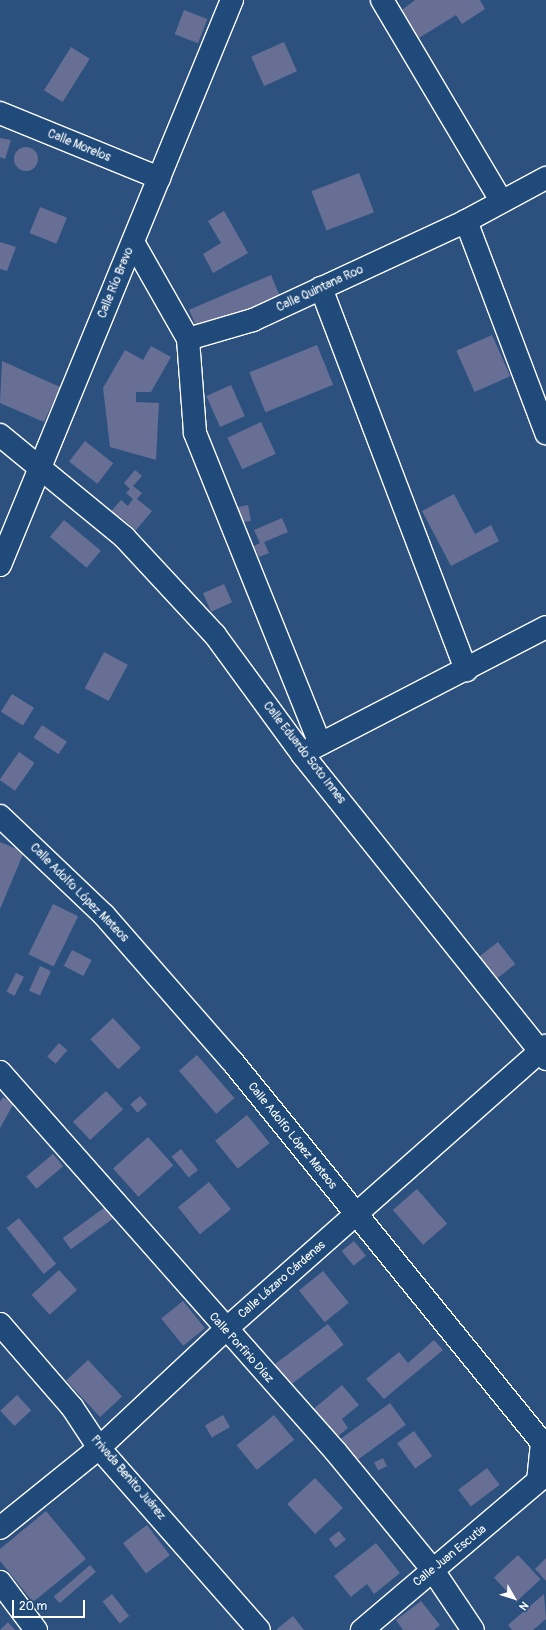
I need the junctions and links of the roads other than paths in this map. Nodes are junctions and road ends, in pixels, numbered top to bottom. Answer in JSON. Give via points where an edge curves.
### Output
{"nodes":[{"id":1,"x":232,"y":0,"type":"edge"},
{"id":2,"x":382,"y":0,"type":"edge"},
{"id":3,"x":0,"y":113,"type":"edge"},
{"id":4,"x":159,"y":178,"type":"junction"},
{"id":5,"x":546,"y":178,"type":"edge"},
{"id":6,"x":500,"y":200,"type":"junction"},
{"id":7,"x":466,"y":221,"type":"junction"},
{"id":8,"x":133,"y":242,"type":"junction"},
{"id":9,"x":321,"y":288,"type":"junction"},
{"id":10,"x":188,"y":339,"type":"junction"},
{"id":11,"x":546,"y":433,"type":"edge"},
{"id":12,"x":0,"y":435,"type":"edge"},
{"id":13,"x":41,"y":466,"type":"junction"},
{"id":14,"x":0,"y":565,"type":"edge"},
{"id":15,"x":546,"y":628,"type":"edge"},
{"id":16,"x":466,"y":670,"type":"junction"},
{"id":17,"x":310,"y":748,"type":"junction"},
{"id":18,"x":0,"y":816,"type":"edge"},
{"id":19,"x":544,"y":1052,"type":"edge"},
{"id":20,"x":0,"y":1072,"type":"edge"},
{"id":21,"x":356,"y":1215,"type":"junction"},
{"id":22,"x":0,"y":1324,"type":"edge"},
{"id":23,"x":225,"y":1330,"type":"junction"},
{"id":24,"x":99,"y":1448,"type":"junction"},
{"id":25,"x":538,"y":1481,"type":"joint"},
{"id":26,"x":0,"y":1528,"type":"edge"},
{"id":27,"x":432,"y":1570,"type":"junction"},
{"id":28,"x":0,"y":1582,"type":"edge"},
{"id":29,"x":36,"y":1630,"type":"edge"},
{"id":30,"x":259,"y":1630,"type":"edge"},
{"id":31,"x":362,"y":1630,"type":"edge"},
{"id":32,"x":473,"y":1630,"type":"edge"}],
"edges":[{"from":1,"to":4,"type":"street","name":"Calle Río Bravo"},
{"from":2,"to":6,"type":"street"},
{"from":3,"to":4,"type":"street","name":"Calle Morelos"},
{"from":4,"to":8,"type":"street","name":"Calle Río Bravo"},
{"from":5,"to":6,"type":"street","name":"Calle Quintana Roo"},
{"from":6,"to":7,"type":"street","name":"Calle Quintana Roo"},
{"from":7,"to":9,"type":"street","name":"Calle Quintana Roo"},
{"from":7,"to":11,"type":"street"},
{"from":8,"to":10,"type":"street"},
{"from":8,"to":13,"type":"street","name":"Calle Río Bravo"},
{"from":9,"to":10,"type":"street","name":"Calle Quintana Roo","via":[[253,320]]},
{"from":9,"to":16,"type":"street"},
{"from":10,"to":17,"type":"street","via":[[195,433]]},
{"from":12,"to":13,"type":"street","name":"Calle Eduardo Soto Innes"},
{"from":13,"to":14,"type":"street","name":"Calle Río Bravo"},
{"from":13,"to":17,"type":"street","name":"Calle Eduardo Soto Innes","via":[[124,537],[215,635]]},
{"from":15,"to":16,"type":"street"},
{"from":16,"to":17,"type":"street"},
{"from":17,"to":19,"type":"street","name":"Calle Eduardo Soto Innes"},
{"from":18,"to":21,"type":"street","name":"Calle Adolfo López Mateos","via":[[104,915],[232,1062]]},
{"from":19,"to":21,"type":"street","name":"Calle Lázaro Cárdenas"},
{"from":20,"to":23,"type":"street","name":"Calle Porfirio Díaz","via":[[85,1165]]},
{"from":21,"to":23,"type":"street","name":"Calle Lázaro Cárdenas"},
{"from":21,"to":25,"type":"street","name":"Calle Adolfo López Mateos","via":[[460,1347],[542,1443]]},
{"from":22,"to":24,"type":"street","name":"Privada Benito Juárez","via":[[72,1406]]},
{"from":23,"to":24,"type":"street","name":"Calle Lázaro Cárdenas"},
{"from":23,"to":27,"type":"street","name":"Calle Porfirio Díaz","via":[[336,1452]]},
{"from":24,"to":26,"type":"street","name":"Calle Lázaro Cárdenas"},
{"from":24,"to":30,"type":"street","name":"Privada Benito Juárez"},
{"from":25,"to":27,"type":"street","name":"Calle Juan Escutia"},
{"from":27,"to":31,"type":"street","name":"Calle Juan Escutia"},
{"from":27,"to":32,"type":"street","name":"Calle Porfirio Díaz"},
{"from":28,"to":29,"type":"street"}]}
